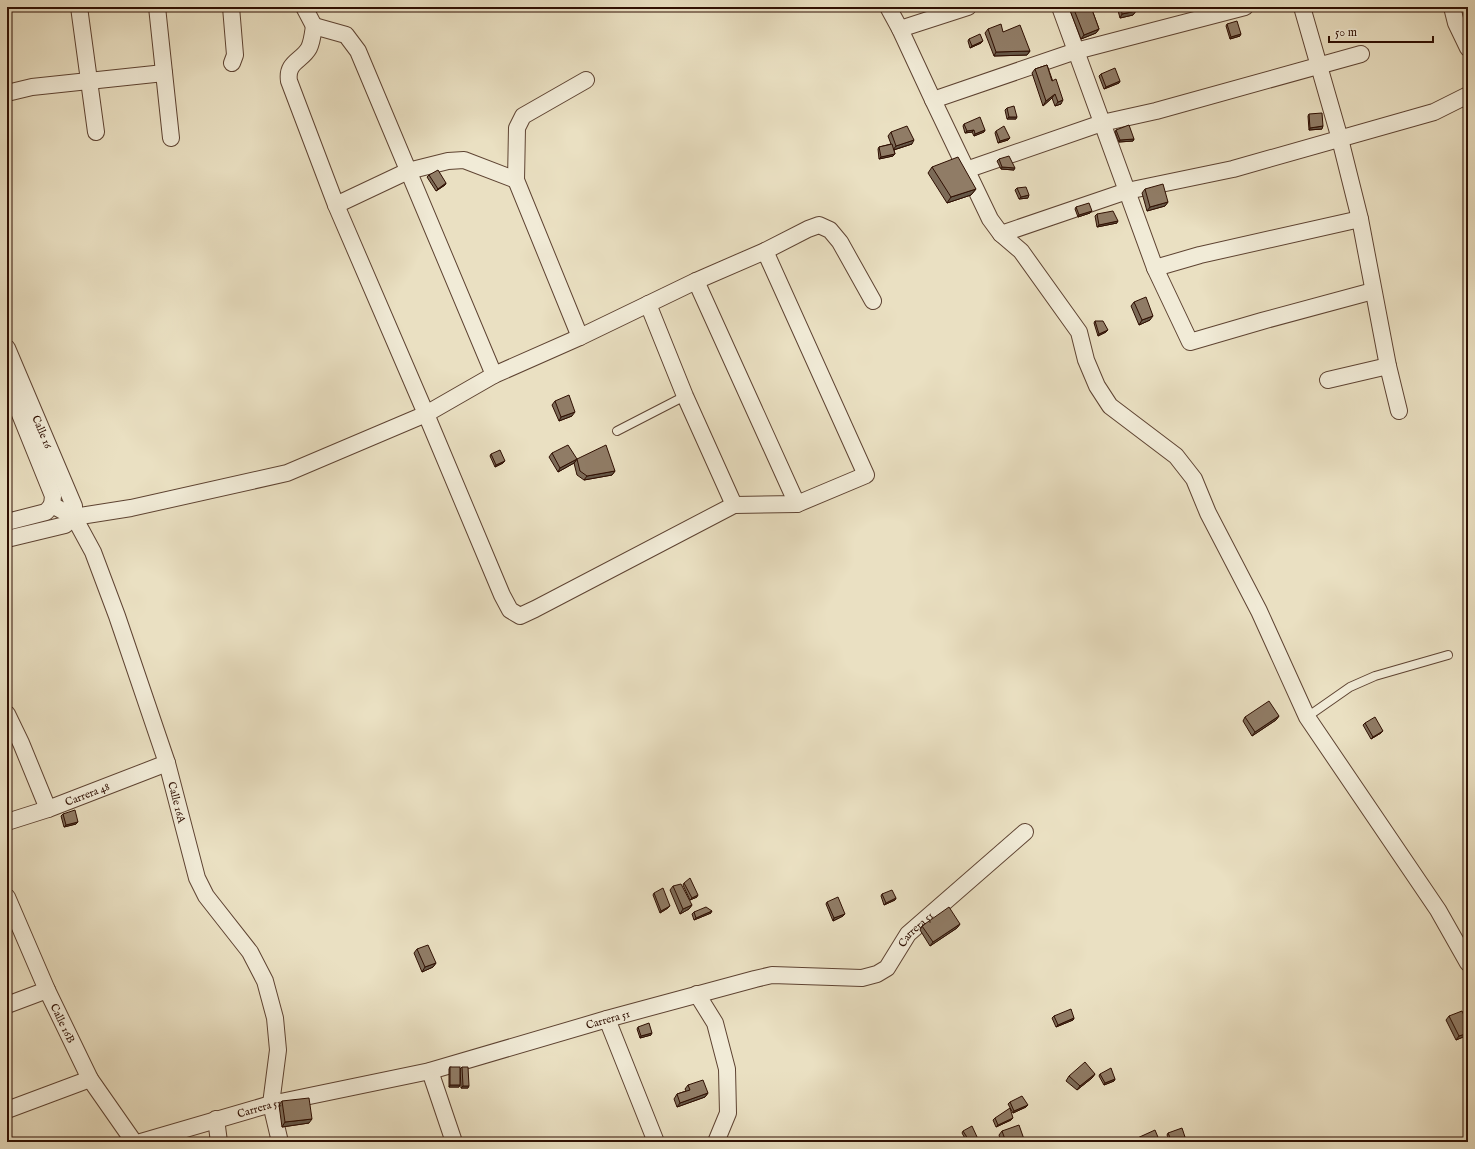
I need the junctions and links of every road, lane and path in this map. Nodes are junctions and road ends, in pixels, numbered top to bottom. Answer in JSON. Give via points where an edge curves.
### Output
{"nodes":[{"id":1,"x":79,"y":7,"type":"edge"},
{"id":2,"x":157,"y":7,"type":"edge"},
{"id":3,"x":231,"y":7,"type":"edge"},
{"id":4,"x":304,"y":7,"type":"edge"},
{"id":5,"x":888,"y":7,"type":"edge"},
{"id":6,"x":968,"y":7,"type":"edge"},
{"id":7,"x":1060,"y":7,"type":"edge"},
{"id":8,"x":1245,"y":7,"type":"edge"},
{"id":9,"x":1302,"y":7,"type":"edge"},
{"id":10,"x":1452,"y":7,"type":"edge"},
{"id":11,"x":314,"y":26,"type":"junction"},
{"id":12,"x":900,"y":28,"type":"junction"},
{"id":13,"x":1468,"y":48,"type":"edge"},
{"id":14,"x":1076,"y":51,"type":"junction"},
{"id":15,"x":1361,"y":54,"type":"dead end"},
{"id":16,"x":232,"y":63,"type":"dead end"},
{"id":17,"x":1319,"y":66,"type":"junction"},
{"id":18,"x":164,"y":74,"type":"junction"},
{"id":19,"x":586,"y":80,"type":"dead end"},
{"id":20,"x":89,"y":81,"type":"junction"},
{"id":21,"x":7,"y":93,"type":"edge"},
{"id":22,"x":1468,"y":95,"type":"edge"},
{"id":23,"x":933,"y":100,"type":"junction"},
{"id":24,"x":1102,"y":123,"type":"junction"},
{"id":25,"x":96,"y":132,"type":"dead end"},
{"id":26,"x":171,"y":138,"type":"dead end"},
{"id":27,"x":1340,"y":139,"type":"junction"},
{"id":28,"x":966,"y":170,"type":"junction"},
{"id":29,"x":408,"y":171,"type":"junction"},
{"id":30,"x":516,"y":180,"type":"junction"},
{"id":31,"x":1127,"y":191,"type":"junction"},
{"id":32,"x":336,"y":205,"type":"junction"},
{"id":33,"x":1360,"y":219,"type":"junction"},
{"id":34,"x":1001,"y":234,"type":"junction"},
{"id":35,"x":765,"y":251,"type":"junction"},
{"id":36,"x":1155,"y":268,"type":"junction"},
{"id":37,"x":696,"y":281,"type":"junction"},
{"id":38,"x":1373,"y":291,"type":"junction"},
{"id":39,"x":873,"y":301,"type":"dead end"},
{"id":40,"x":648,"y":304,"type":"junction"},
{"id":41,"x":580,"y":337,"type":"junction"},
{"id":42,"x":7,"y":348,"type":"edge"},
{"id":43,"x":1388,"y":366,"type":"junction"},
{"id":44,"x":494,"y":376,"type":"junction"},
{"id":45,"x":1328,"y":380,"type":"dead end"},
{"id":46,"x":7,"y":382,"type":"edge"},
{"id":47,"x":685,"y":396,"type":"junction"},
{"id":48,"x":1399,"y":411,"type":"dead end"},
{"id":49,"x":426,"y":414,"type":"junction"},
{"id":50,"x":617,"y":431,"type":"dead end"},
{"id":51,"x":797,"y":504,"type":"junction"},
{"id":52,"x":52,"y":505,"type":"junction"},
{"id":53,"x":734,"y":505,"type":"junction"},
{"id":54,"x":74,"y":517,"type":"junction"},
{"id":55,"x":7,"y":522,"type":"edge"},
{"id":56,"x":7,"y":539,"type":"edge"},
{"id":57,"x":1448,"y":655,"type":"dead end"},
{"id":58,"x":7,"y":714,"type":"edge"},
{"id":59,"x":1307,"y":717,"type":"junction"},
{"id":60,"x":167,"y":764,"type":"junction"},
{"id":61,"x":48,"y":809,"type":"junction"},
{"id":62,"x":7,"y":822,"type":"edge"},
{"id":63,"x":1025,"y":832,"type":"dead end"},
{"id":64,"x":7,"y":897,"type":"edge"},
{"id":65,"x":1468,"y":963,"type":"edge"},
{"id":66,"x":48,"y":990,"type":"junction"},
{"id":67,"x":697,"y":994,"type":"junction"},
{"id":68,"x":7,"y":1005,"type":"edge"},
{"id":69,"x":607,"y":1019,"type":"junction"},
{"id":70,"x":430,"y":1071,"type":"junction"},
{"id":71,"x":90,"y":1079,"type":"junction"},
{"id":72,"x":271,"y":1104,"type":"junction"},
{"id":73,"x":7,"y":1110,"type":"edge"},
{"id":74,"x":216,"y":1119,"type":"junction"},
{"id":75,"x":134,"y":1142,"type":"edge"},
{"id":76,"x":141,"y":1142,"type":"edge"},
{"id":77,"x":219,"y":1142,"type":"edge"},
{"id":78,"x":280,"y":1142,"type":"edge"},
{"id":79,"x":454,"y":1142,"type":"edge"},
{"id":80,"x":656,"y":1142,"type":"edge"},
{"id":81,"x":716,"y":1142,"type":"edge"}],
"edges":[{"from":1,"to":20,"type":"street"},
{"from":2,"to":18,"type":"street"},
{"from":3,"to":16,"type":"street","via":[[235,55]]},
{"from":4,"to":11,"type":"street"},
{"from":5,"to":12,"type":"street"},
{"from":6,"to":12,"type":"street"},
{"from":7,"to":14,"type":"street"},
{"from":8,"to":14,"type":"street"},
{"from":9,"to":17,"type":"street"},
{"from":10,"to":13,"type":"street","via":[[1456,23]]},
{"from":11,"to":29,"type":"street","via":[[346,35],[358,51]]},
{"from":11,"to":32,"type":"street","via":[[309,48],[288,73]]},
{"from":12,"to":23,"type":"street"},
{"from":14,"to":23,"type":"street"},
{"from":14,"to":24,"type":"street"},
{"from":15,"to":17,"type":"street"},
{"from":17,"to":24,"type":"street","via":[[1156,111]]},
{"from":17,"to":27,"type":"street"},
{"from":18,"to":20,"type":"street"},
{"from":18,"to":26,"type":"street"},
{"from":19,"to":30,"type":"street","via":[[523,116],[517,128]]},
{"from":20,"to":21,"type":"street","via":[[32,87]]},
{"from":20,"to":25,"type":"street"},
{"from":22,"to":27,"type":"street","via":[[1434,112]]},
{"from":23,"to":28,"type":"street"},
{"from":24,"to":28,"type":"street"},
{"from":24,"to":31,"type":"street"},
{"from":27,"to":31,"type":"street","via":[[1233,169]]},
{"from":27,"to":33,"type":"street"},
{"from":28,"to":34,"type":"street","via":[[990,219]]},
{"from":29,"to":30,"type":"street","via":[[448,161],[464,160]]},
{"from":29,"to":32,"type":"street"},
{"from":29,"to":44,"type":"street"},
{"from":30,"to":41,"type":"street"},
{"from":31,"to":34,"type":"street"},
{"from":31,"to":36,"type":"street"},
{"from":32,"to":49,"type":"street"},
{"from":33,"to":36,"type":"street","via":[[1200,255]]},
{"from":33,"to":38,"type":"street"},
{"from":34,"to":59,"type":"street","via":[[1021,252],[1079,332],[1086,360],[1097,386],[1110,406],[1176,456],[1194,479],[1208,513],[1259,611]]},
{"from":35,"to":37,"type":"street"},
{"from":35,"to":39,"type":"street","via":[[819,225],[830,230],[840,242]]},
{"from":35,"to":51,"type":"street","via":[[866,475]]},
{"from":36,"to":38,"type":"street","via":[[1190,342]]},
{"from":37,"to":40,"type":"street"},
{"from":37,"to":51,"type":"street"},
{"from":38,"to":43,"type":"street"},
{"from":40,"to":41,"type":"street"},
{"from":40,"to":47,"type":"street"},
{"from":41,"to":44,"type":"street"},
{"from":42,"to":54,"type":"street","name":"Calle 16","via":[[74,506]]},
{"from":43,"to":45,"type":"street"},
{"from":43,"to":48,"type":"street"},
{"from":44,"to":49,"type":"street"},
{"from":46,"to":52,"type":"street","name":"Calle 16","via":[[53,496]]},
{"from":47,"to":50,"type":"lane"},
{"from":47,"to":53,"type":"street"},
{"from":49,"to":53,"type":"street","via":[[502,595],[510,610],[520,616]]},
{"from":49,"to":54,"type":"street","via":[[287,473],[131,508]]},
{"from":51,"to":53,"type":"street"},
{"from":52,"to":54,"type":"street"},
{"from":52,"to":55,"type":"street","via":[[46,512]]},
{"from":54,"to":56,"type":"street","via":[[65,525]]},
{"from":54,"to":60,"type":"street","name":"Calle 16A","via":[[93,552]]},
{"from":57,"to":59,"type":"lane","via":[[1375,676],[1350,687]]},
{"from":58,"to":61,"type":"street"},
{"from":59,"to":65,"type":"street","via":[[1438,910]]},
{"from":60,"to":61,"type":"street","name":"Carrera 48"},
{"from":60,"to":72,"type":"street","name":"Calle 16A","via":[[197,878],[206,896],[250,952],[265,981],[275,1018],[278,1050]]},
{"from":61,"to":62,"type":"street","name":"Carrera 48"},
{"from":63,"to":67,"type":"street","name":"Carrera 51","via":[[908,934],[887,968],[878,974],[862,978],[772,975]]},
{"from":64,"to":66,"type":"street","name":"Calle 16B"},
{"from":66,"to":68,"type":"street"},
{"from":66,"to":71,"type":"street","name":"Calle 16B"},
{"from":67,"to":69,"type":"street","name":"Carrera 51"},
{"from":67,"to":81,"type":"street","via":[[715,1023],[727,1069],[728,1114]]},
{"from":69,"to":70,"type":"street","name":"Carrera 51"},
{"from":69,"to":80,"type":"street"},
{"from":70,"to":72,"type":"street","name":"Carrera 51"},
{"from":70,"to":79,"type":"street"},
{"from":71,"to":73,"type":"street"},
{"from":71,"to":75,"type":"street","name":"Calle 16B"},
{"from":72,"to":74,"type":"street","name":"Carrera 51"},
{"from":72,"to":78,"type":"street"},
{"from":74,"to":76,"type":"street","name":"Carrera 51"},
{"from":74,"to":77,"type":"street"}]}
